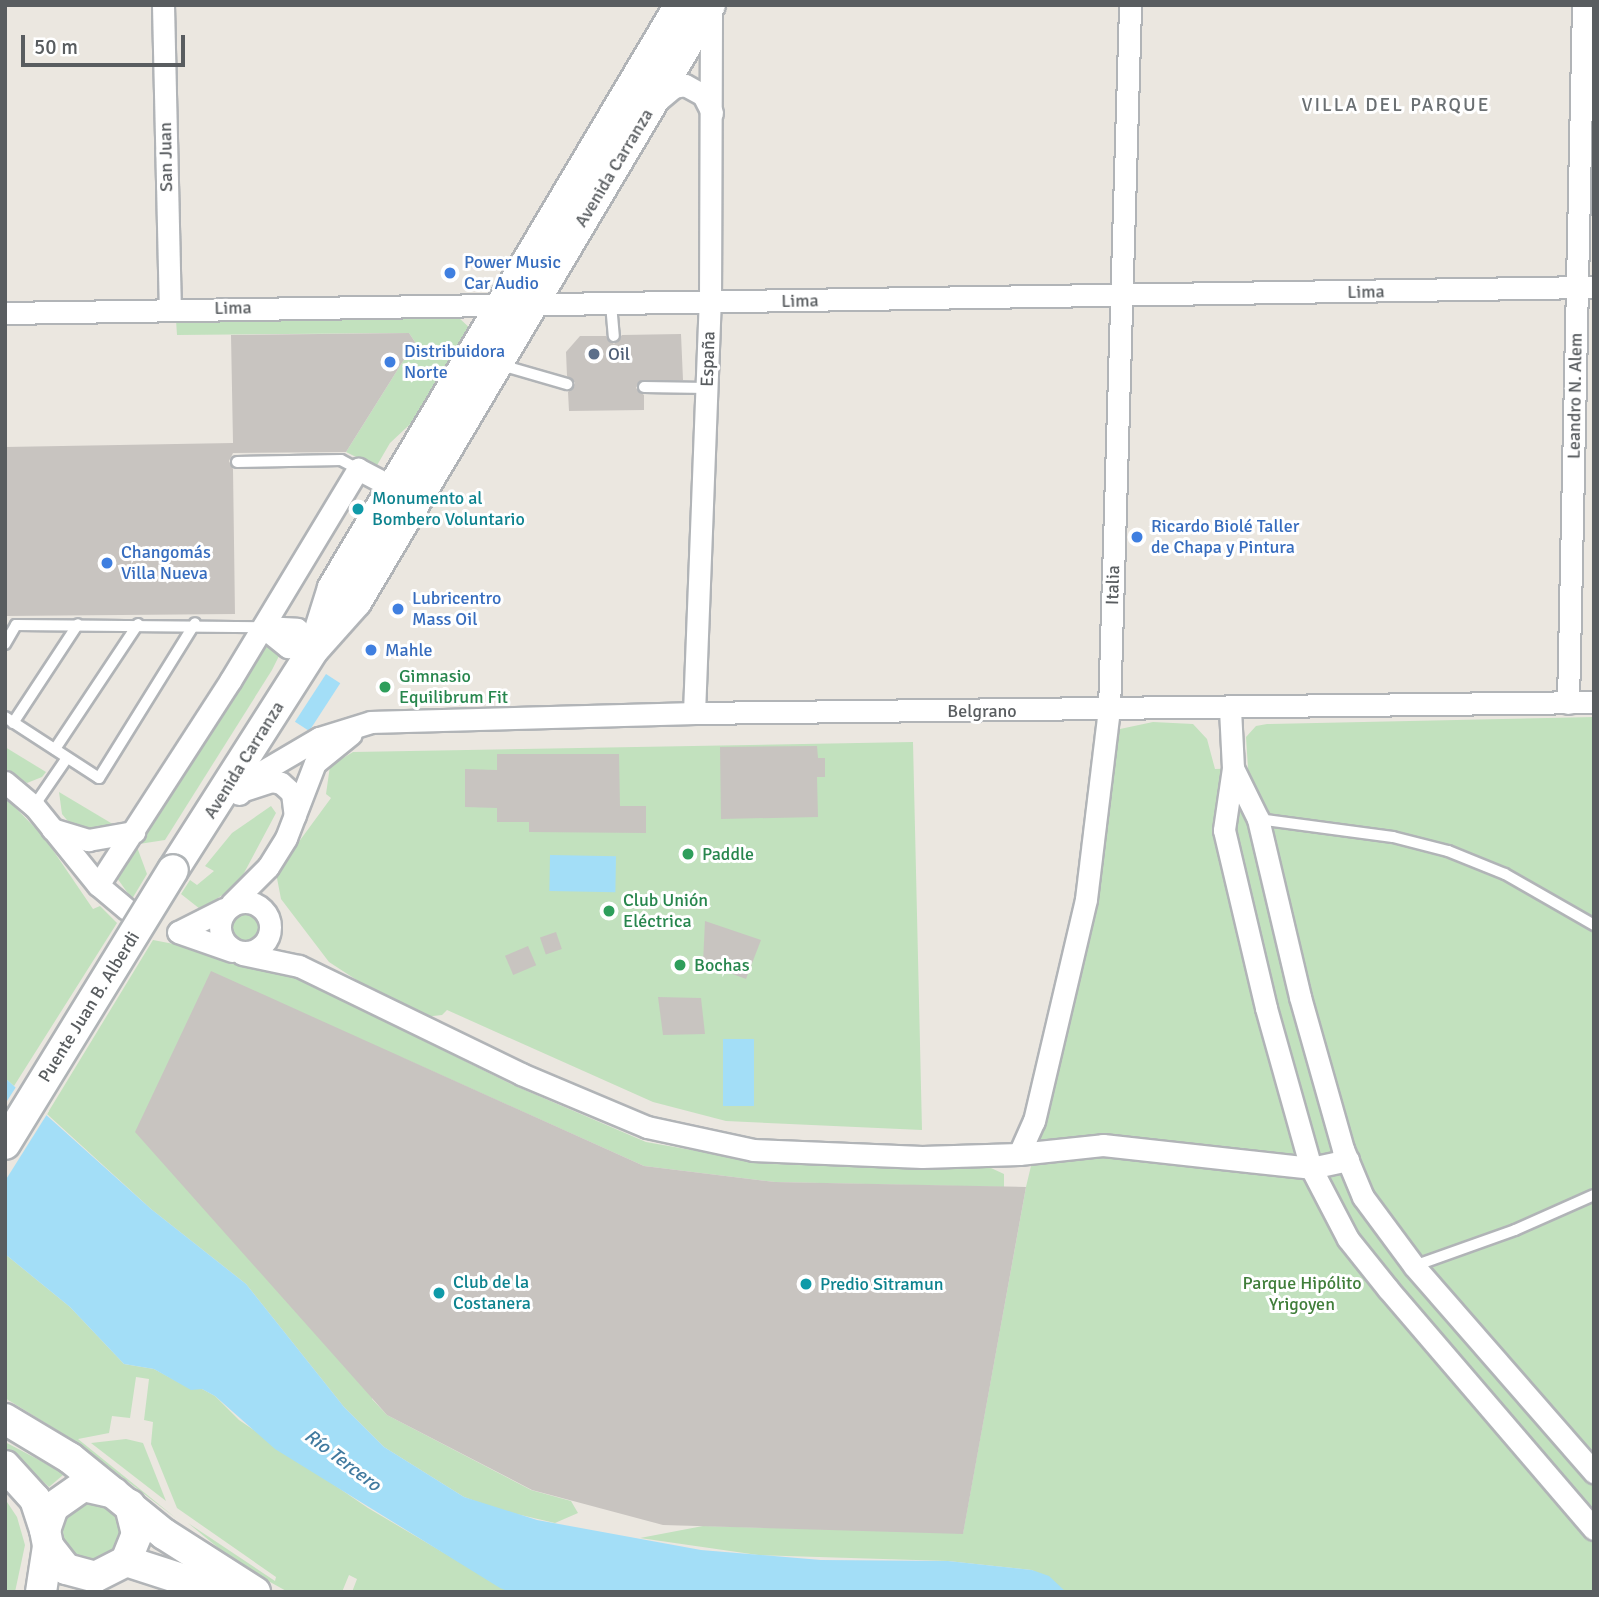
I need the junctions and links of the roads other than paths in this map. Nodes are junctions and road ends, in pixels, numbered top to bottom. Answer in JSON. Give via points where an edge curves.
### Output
{"nodes":[{"id":1,"x":163,"y":5,"type":"edge"},
{"id":2,"x":680,"y":5,"type":"edge"},
{"id":3,"x":711,"y":5,"type":"edge"},
{"id":4,"x":1130,"y":5,"type":"edge"},
{"id":5,"x":1583,"y":5,"type":"edge"},
{"id":6,"x":648,"y":111,"type":"junction"},
{"id":7,"x":712,"y":114,"type":"junction"},
{"id":8,"x":1586,"y":287,"type":"edge"},
{"id":9,"x":1121,"y":297,"type":"junction"},
{"id":10,"x":710,"y":303,"type":"junction"},
{"id":11,"x":611,"y":304,"type":"junction"},
{"id":12,"x":501,"y":305,"type":"junction"},
{"id":13,"x":534,"y":305,"type":"junction"},
{"id":14,"x":170,"y":308,"type":"junction"},
{"id":15,"x":5,"y":313,"type":"edge"},
{"id":16,"x":614,"y":336,"type":"dead end"},
{"id":17,"x":498,"y":364,"type":"junction"},
{"id":18,"x":567,"y":383,"type":"dead end"},
{"id":19,"x":644,"y":387,"type":"dead end"},
{"id":20,"x":707,"y":388,"type":"junction"},
{"id":21,"x":237,"y":463,"type":"dead end"},
{"id":22,"x":358,"y":469,"type":"junction"},
{"id":23,"x":394,"y":488,"type":"junction"},
{"id":24,"x":138,"y":624,"type":"junction"},
{"id":25,"x":195,"y":624,"type":"junction"},
{"id":26,"x":78,"y":625,"type":"junction"},
{"id":27,"x":263,"y":627,"type":"junction"},
{"id":28,"x":5,"y":644,"type":"edge"},
{"id":29,"x":314,"y":649,"type":"junction"},
{"id":30,"x":1594,"y":702,"type":"edge"},
{"id":31,"x":1568,"y":703,"type":"junction"},
{"id":32,"x":1230,"y":709,"type":"junction"},
{"id":33,"x":1109,"y":710,"type":"junction"},
{"id":34,"x":694,"y":713,"type":"junction"},
{"id":35,"x":9,"y":720,"type":"edge"},
{"id":36,"x":371,"y":722,"type":"junction"},
{"id":37,"x":55,"y":750,"type":"junction"},
{"id":38,"x":67,"y":758,"type":"junction"},
{"id":39,"x":1233,"y":768,"type":"junction"},
{"id":40,"x":5,"y":782,"type":"edge"},
{"id":41,"x":239,"y":794,"type":"junction"},
{"id":42,"x":34,"y":806,"type":"junction"},
{"id":43,"x":295,"y":816,"type":"junction"},
{"id":44,"x":208,"y":817,"type":"junction"},
{"id":45,"x":1258,"y":819,"type":"junction"},
{"id":46,"x":51,"y":829,"type":"junction"},
{"id":47,"x":134,"y":832,"type":"junction"},
{"id":48,"x":268,"y":867,"type":"junction"},
{"id":49,"x":173,"y":870,"type":"joint"},
{"id":50,"x":98,"y":885,"type":"junction"},
{"id":51,"x":228,"y":906,"type":"junction"},
{"id":52,"x":127,"y":909,"type":"dead end"},
{"id":53,"x":269,"y":919,"type":"junction"},
{"id":54,"x":1594,"y":925,"type":"edge"},
{"id":55,"x":238,"y":953,"type":"junction"},
{"id":56,"x":299,"y":967,"type":"junction"},
{"id":57,"x":5,"y":1144,"type":"edge"},
{"id":58,"x":1019,"y":1154,"type":"junction"},
{"id":59,"x":1348,"y":1160,"type":"junction"},
{"id":60,"x":1311,"y":1168,"type":"junction"},
{"id":61,"x":1594,"y":1195,"type":"edge"},
{"id":62,"x":1414,"y":1266,"type":"junction"},
{"id":63,"x":5,"y":1419,"type":"edge"},
{"id":64,"x":5,"y":1466,"type":"edge"},
{"id":65,"x":1594,"y":1472,"type":"edge"},
{"id":66,"x":124,"y":1500,"type":"junction"},
{"id":67,"x":1594,"y":1529,"type":"edge"},
{"id":68,"x":47,"y":1538,"type":"junction"},
{"id":69,"x":120,"y":1573,"type":"edge"},
{"id":70,"x":41,"y":1592,"type":"edge"},
{"id":71,"x":222,"y":1592,"type":"edge"},
{"id":72,"x":255,"y":1592,"type":"edge"}],
"edges":[{"from":1,"to":14,"type":"street","name":"San Juan"},
{"from":2,"to":12,"type":"main road","name":"Avenida Carranza"},
{"from":3,"to":6,"type":"main road","name":"Avenida Carranza"},
{"from":3,"to":7,"type":"street","name":"España"},
{"from":4,"to":9,"type":"street","name":"Italia"},
{"from":5,"to":8,"type":"street","name":"Leandro N. Alem"},
{"from":6,"to":7,"type":"street","via":[[662,94],[685,85],[703,95]]},
{"from":6,"to":13,"type":"main road","name":"Avenida Carranza"},
{"from":7,"to":10,"type":"street","name":"España"},
{"from":8,"to":9,"type":"street","name":"Lima"},
{"from":8,"to":31,"type":"street","name":"Leandro N. Alem"},
{"from":9,"to":10,"type":"street","name":"Lima"},
{"from":9,"to":33,"type":"street","name":"Italia"},
{"from":10,"to":11,"type":"street","name":"Lima"},
{"from":10,"to":20,"type":"street","name":"España"},
{"from":11,"to":13,"type":"street","name":"Lima"},
{"from":11,"to":16,"type":"lane"},
{"from":12,"to":13,"type":"street","name":"Lima"},
{"from":12,"to":14,"type":"street","name":"Lima"},
{"from":12,"to":23,"type":"main road","name":"Avenida Carranza"},
{"from":13,"to":17,"type":"main road","name":"Avenida Carranza"},
{"from":14,"to":15,"type":"street","name":"Lima"},
{"from":17,"to":18,"type":"lane"},
{"from":17,"to":29,"type":"main road","name":"Avenida Carranza","via":[[356,602]]},
{"from":19,"to":20,"type":"lane"},
{"from":20,"to":34,"type":"street","name":"España"},
{"from":21,"to":22,"type":"lane","via":[[341,460]]},
{"from":22,"to":23,"type":"street"},
{"from":22,"to":27,"type":"street"},
{"from":23,"to":29,"type":"main road","name":"Avenida Carranza","via":[[333,588]]},
{"from":24,"to":25,"type":"lane"},
{"from":24,"to":26,"type":"lane"},
{"from":24,"to":37,"type":"lane"},
{"from":25,"to":27,"type":"lane"},
{"from":25,"to":38,"type":"lane","via":[[99,778]]},
{"from":26,"to":28,"type":"lane","via":[[16,625]]},
{"from":26,"to":35,"type":"lane"},
{"from":27,"to":29,"type":"street","via":[[288,647]]},
{"from":27,"to":47,"type":"street"},
{"from":29,"to":44,"type":"main road","name":"Avenida Carranza"},
{"from":30,"to":31,"type":"street","name":"Belgrano"},
{"from":31,"to":32,"type":"street","name":"Belgrano"},
{"from":32,"to":33,"type":"street","name":"Belgrano"},
{"from":32,"to":39,"type":"street"},
{"from":33,"to":34,"type":"street","name":"Belgrano"},
{"from":33,"to":58,"type":"street","name":"Italia","via":[[1086,899],[1034,1121]]},
{"from":34,"to":36,"type":"street","name":"Belgrano"},
{"from":35,"to":37,"type":"lane"},
{"from":36,"to":41,"type":"street","name":"Belgrano","via":[[319,738],[261,772]]},
{"from":36,"to":43,"type":"street","via":[[315,763]]},
{"from":37,"to":38,"type":"lane"},
{"from":38,"to":42,"type":"lane"},
{"from":39,"to":45,"type":"street"},
{"from":39,"to":60,"type":"street","via":[[1224,830],[1266,1008]]},
{"from":40,"to":42,"type":"street"},
{"from":41,"to":43,"type":"street","via":[[257,784],[281,783],[292,793]]},
{"from":41,"to":44,"type":"street"},
{"from":42,"to":46,"type":"street"},
{"from":43,"to":48,"type":"street"},
{"from":44,"to":49,"type":"main road","name":"Avenida Carranza"},
{"from":45,"to":54,"type":"lane","via":[[1448,850],[1505,874]]},
{"from":45,"to":59,"type":"street","via":[[1300,997]]},
{"from":46,"to":47,"type":"street","via":[[88,840]]},
{"from":46,"to":50,"type":"street"},
{"from":47,"to":50,"type":"street"},
{"from":48,"to":51,"type":"street"},
{"from":48,"to":53,"type":"street","via":[[264,899]]},
{"from":49,"to":57,"type":"main road","name":"Puente Juan B. Alberdi","bridge":true},
{"from":50,"to":52,"type":"street"},
{"from":51,"to":53,"type":"street","via":[[251,901]]},
{"from":51,"to":55,"type":"street","via":[[219,932]]},
{"from":51,"to":55,"type":"street","via":[[169,930]]},
{"from":53,"to":55,"type":"street","via":[[263,947]]},
{"from":53,"to":56,"type":"street"},
{"from":55,"to":56,"type":"street"},
{"from":56,"to":58,"type":"street","via":[[520,1074],[648,1127],[790,1154]]},
{"from":58,"to":60,"type":"street","via":[[1103,1145]]},
{"from":59,"to":60,"type":"street"},
{"from":59,"to":62,"type":"street","via":[[1363,1197]]},
{"from":60,"to":67,"type":"street","via":[[1348,1239]]},
{"from":61,"to":62,"type":"lane","via":[[1515,1230]]},
{"from":62,"to":65,"type":"street"},
{"from":63,"to":66,"type":"main road","via":[[70,1458]]},
{"from":64,"to":68,"type":"main road","via":[[35,1499]]},
{"from":66,"to":68,"type":"main road","via":[[93,1486],[71,1490],[53,1507]]},
{"from":66,"to":69,"type":"main road","via":[[137,1534]]},
{"from":66,"to":72,"type":"main road","via":[[192,1555]]},
{"from":68,"to":69,"type":"main road","via":[[55,1559],[79,1575]]},
{"from":68,"to":70,"type":"main road"},
{"from":69,"to":71,"type":"main road"}]}
